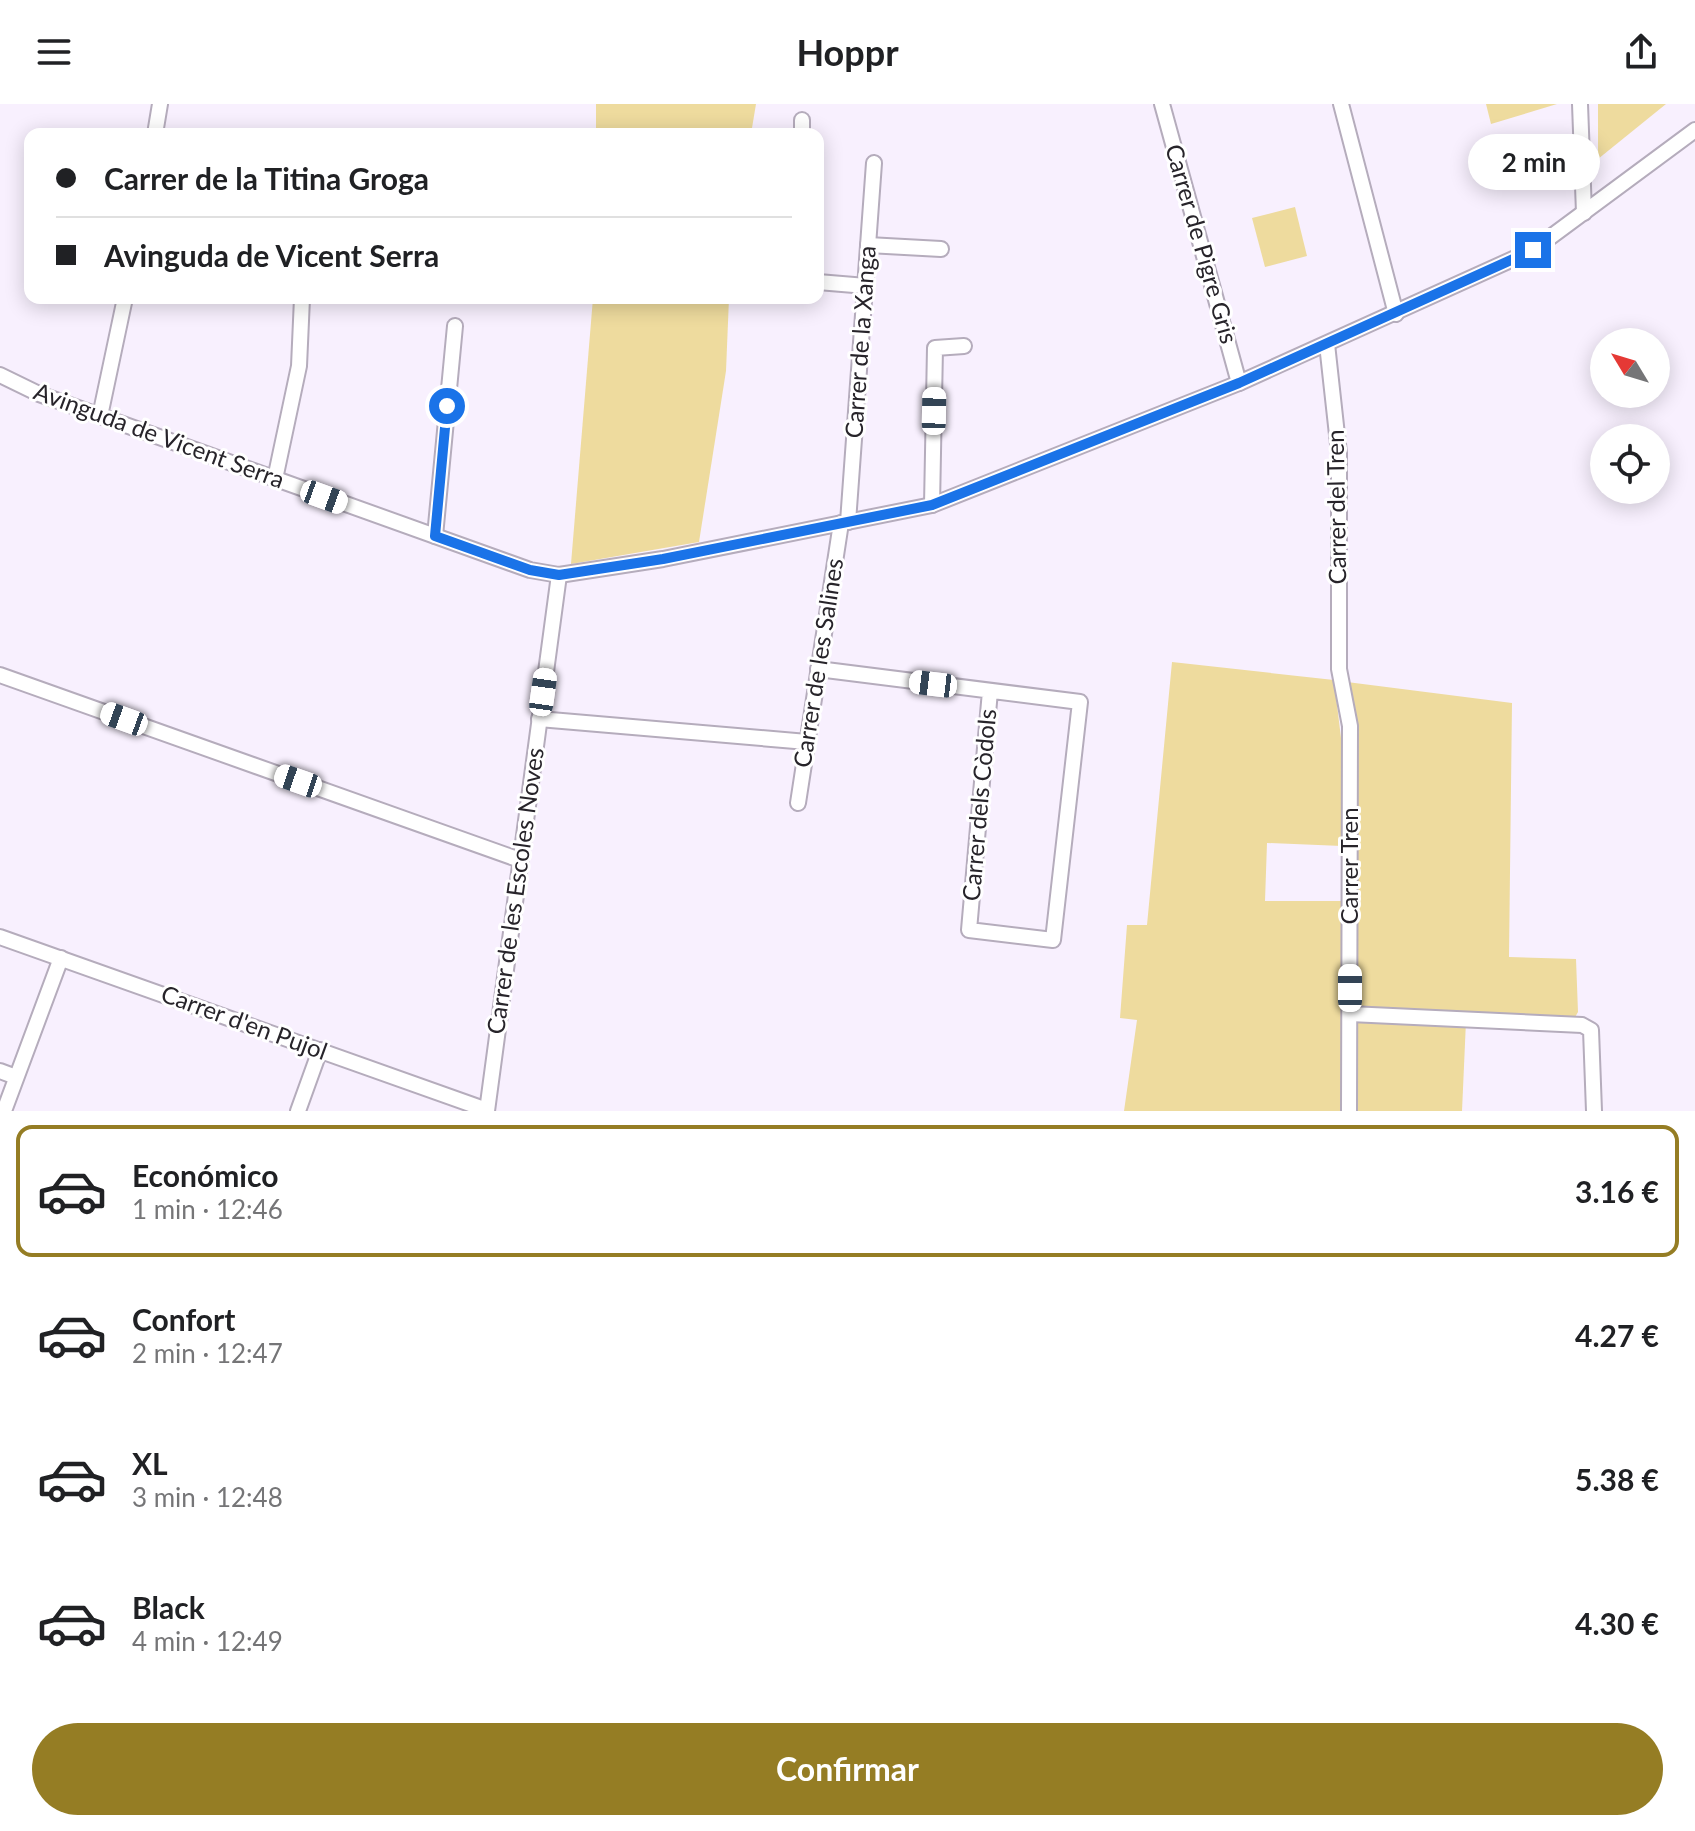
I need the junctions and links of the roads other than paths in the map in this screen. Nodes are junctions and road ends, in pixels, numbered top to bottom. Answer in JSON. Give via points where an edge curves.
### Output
{"nodes":[{"id":1,"x":160,"y":104,"type":"edge"},
{"id":2,"x":1162,"y":104,"type":"edge"},
{"id":3,"x":1341,"y":104,"type":"edge"},
{"id":4,"x":1580,"y":104,"type":"edge"},
{"id":5,"x":156,"y":128,"type":"edge"},
{"id":6,"x":1695,"y":130,"type":"edge"},
{"id":7,"x":874,"y":163,"type":"dead end"},
{"id":8,"x":1584,"y":213,"type":"junction"},
{"id":9,"x":868,"y":245,"type":"junction"},
{"id":10,"x":941,"y":249,"type":"dead end"},
{"id":11,"x":824,"y":282,"type":"edge"},
{"id":12,"x":866,"y":286,"type":"junction"},
{"id":13,"x":124,"y":304,"type":"edge"},
{"id":14,"x":302,"y":304,"type":"edge"},
{"id":15,"x":1396,"y":314,"type":"junction"},
{"id":16,"x":455,"y":326,"type":"dead end"},
{"id":17,"x":1327,"y":344,"type":"junction"},
{"id":18,"x":964,"y":346,"type":"dead end"},
{"id":19,"x":0,"y":375,"type":"edge"},
{"id":20,"x":1239,"y":383,"type":"junction"},
{"id":21,"x":100,"y":416,"type":"junction"},
{"id":22,"x":275,"y":479,"type":"junction"},
{"id":23,"x":932,"y":505,"type":"junction"},
{"id":24,"x":844,"y":522,"type":"junction"},
{"id":25,"x":435,"y":536,"type":"junction"},
{"id":26,"x":559,"y":575,"type":"junction"},
{"id":27,"x":818,"y":669,"type":"junction"},
{"id":28,"x":1339,"y":669,"type":"joint"},
{"id":29,"x":0,"y":675,"type":"edge"},
{"id":30,"x":990,"y":691,"type":"junction"},
{"id":31,"x":539,"y":719,"type":"junction"},
{"id":32,"x":807,"y":742,"type":"junction"},
{"id":33,"x":798,"y":803,"type":"dead end"},
{"id":34,"x":520,"y":860,"type":"junction"},
{"id":35,"x":0,"y":937,"type":"edge"},
{"id":36,"x":61,"y":958,"type":"junction"},
{"id":37,"x":1350,"y":1014,"type":"junction"},
{"id":38,"x":320,"y":1050,"type":"junction"},
{"id":39,"x":0,"y":1071,"type":"edge"},
{"id":40,"x":16,"y":1077,"type":"junction"},
{"id":41,"x":487,"y":1110,"type":"edge"},
{"id":42,"x":4,"y":1111,"type":"edge"},
{"id":43,"x":298,"y":1111,"type":"edge"},
{"id":44,"x":1349,"y":1111,"type":"edge"},
{"id":45,"x":1594,"y":1111,"type":"edge"}],
"edges":[{"from":1,"to":5,"type":"street"},
{"from":2,"to":20,"type":"street","name":"Carrer de Pigre Gris"},
{"from":3,"to":15,"type":"street"},
{"from":4,"to":8,"type":"street"},
{"from":6,"to":8,"type":"street","name":"Avinguda de Vicent Serra"},
{"from":7,"to":9,"type":"street","name":"Carrer de la Xanga"},
{"from":8,"to":15,"type":"street","name":"Avinguda de Vicent Serra","via":[[1533,250]]},
{"from":9,"to":10,"type":"street"},
{"from":9,"to":12,"type":"street","name":"Carrer de la Xanga"},
{"from":11,"to":12,"type":"street"},
{"from":12,"to":24,"type":"street","name":"Carrer de la Xanga"},
{"from":13,"to":21,"type":"street"},
{"from":14,"to":22,"type":"street","via":[[299,366]]},
{"from":15,"to":17,"type":"street","name":"Avinguda de Vicent Serra"},
{"from":16,"to":25,"type":"street"},
{"from":17,"to":20,"type":"street","name":"Avinguda de Vicent Serra"},
{"from":17,"to":28,"type":"street","name":"Carrer del Tren","via":[[1339,453]]},
{"from":18,"to":23,"type":"street","via":[[935,348]]},
{"from":19,"to":21,"type":"street","name":"Avinguda de Vicent Serra"},
{"from":20,"to":23,"type":"street","name":"Avinguda de Vicent Serra"},
{"from":21,"to":22,"type":"street","name":"Avinguda de Vicent Serra"},
{"from":22,"to":25,"type":"street","name":"Avinguda de Vicent Serra"},
{"from":23,"to":24,"type":"street","name":"Avinguda de Vicent Serra"},
{"from":24,"to":26,"type":"street","name":"Avinguda de Vicent Serra"},
{"from":24,"to":27,"type":"street","name":"Carrer de les Salines"},
{"from":25,"to":26,"type":"street","name":"Avinguda de Vicent Serra"},
{"from":26,"to":31,"type":"street","name":"Carrer de les Escoles Noves"},
{"from":27,"to":30,"type":"street"},
{"from":27,"to":32,"type":"street","name":"Carrer de les Salines"},
{"from":28,"to":37,"type":"street","name":"Carrer Tren","via":[[1350,726]]},
{"from":29,"to":34,"type":"street"},
{"from":30,"to":30,"type":"street","name":"Carrer dels Còdols","via":[[1080,702],[1053,940],[969,930]]},
{"from":31,"to":32,"type":"street"},
{"from":31,"to":34,"type":"street","name":"Carrer de les Escoles Noves"},
{"from":32,"to":33,"type":"street","name":"Carrer de les Salines"},
{"from":34,"to":41,"type":"street","name":"Carrer de les Escoles Noves"},
{"from":35,"to":36,"type":"street","name":"Carrer d'en Pujol"},
{"from":36,"to":38,"type":"street","name":"Carrer d'en Pujol"},
{"from":36,"to":40,"type":"street"},
{"from":37,"to":44,"type":"street","name":"Carrer Tren"},
{"from":37,"to":45,"type":"street","via":[[1582,1025],[1591,1030],[1594,1045]]},
{"from":38,"to":41,"type":"street","name":"Carrer d'en Pujol"},
{"from":38,"to":43,"type":"street"},
{"from":39,"to":40,"type":"street"},
{"from":40,"to":42,"type":"street"}]}
